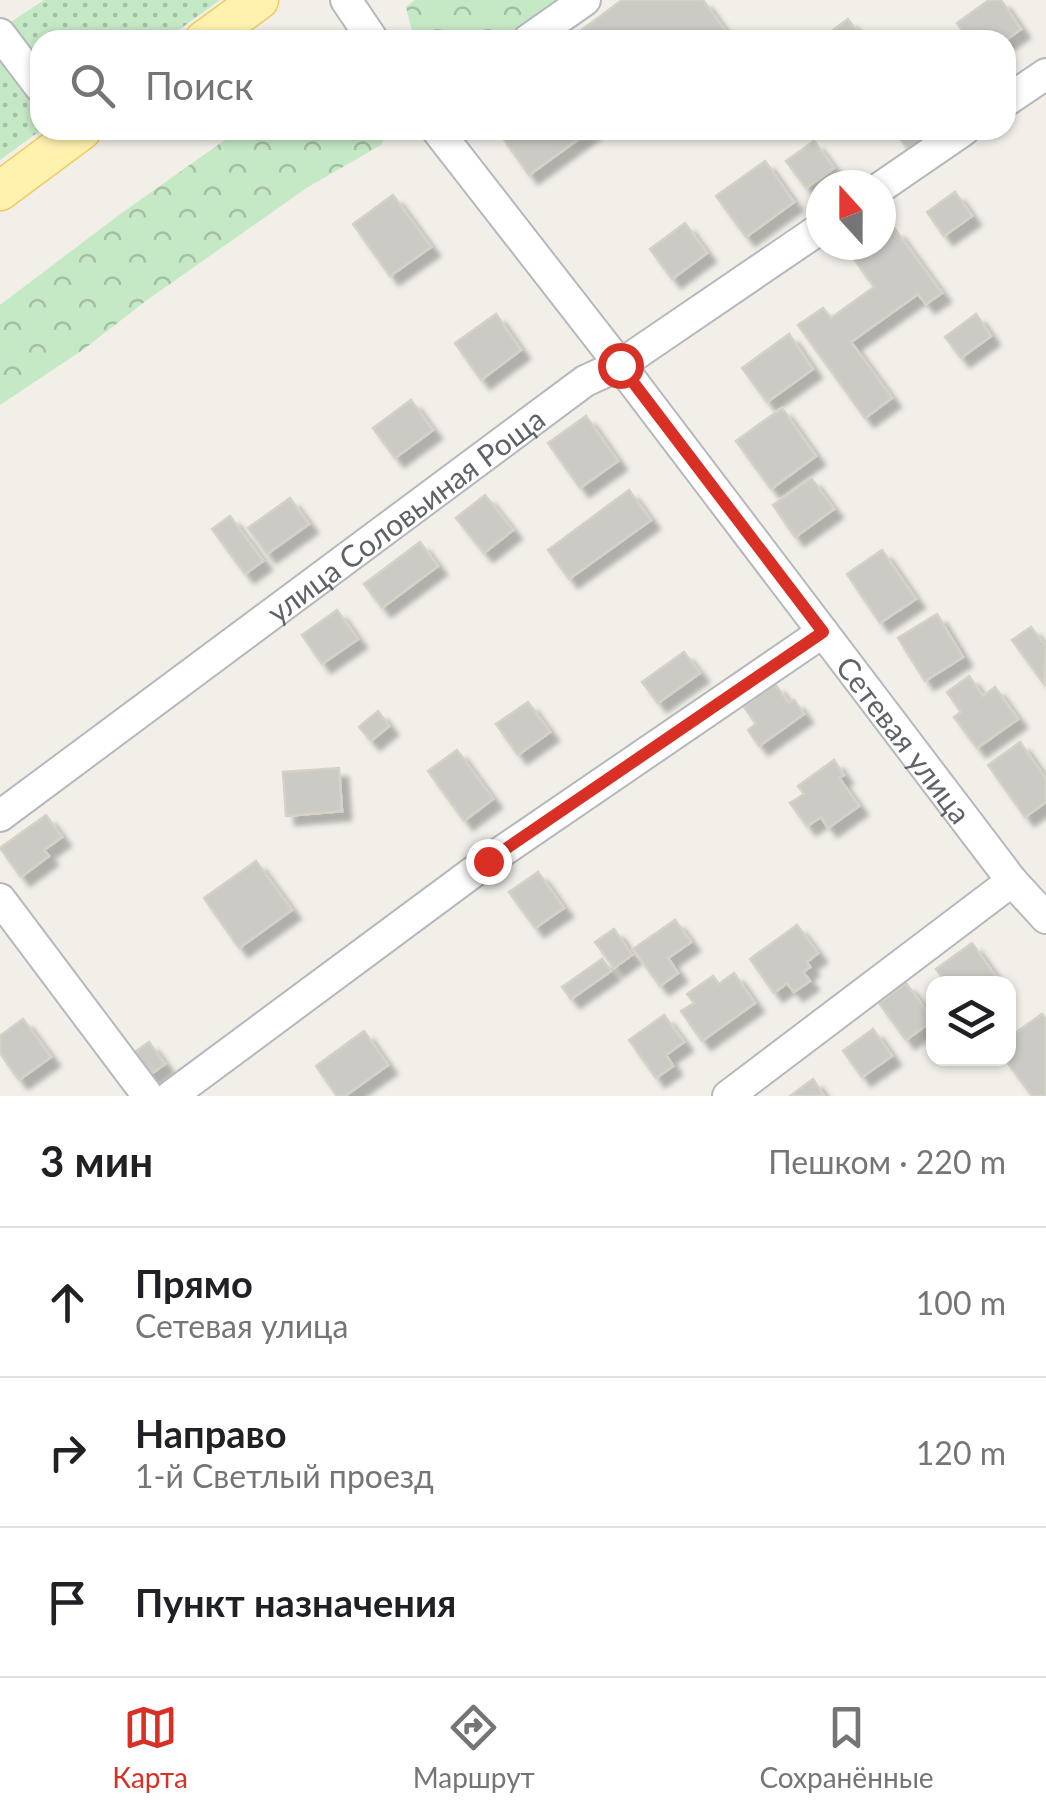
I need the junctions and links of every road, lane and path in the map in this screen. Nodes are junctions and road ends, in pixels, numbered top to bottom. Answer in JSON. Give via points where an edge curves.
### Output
{"nodes":[{"id":1,"x":259,"y":0,"type":"edge"},
{"id":2,"x":346,"y":0,"type":"edge"},
{"id":3,"x":585,"y":0,"type":"edge"},
{"id":4,"x":218,"y":30,"type":"edge"},
{"id":5,"x":367,"y":30,"type":"edge"},
{"id":6,"x":542,"y":30,"type":"edge"},
{"id":7,"x":0,"y":34,"type":"edge"},
{"id":8,"x":30,"y":74,"type":"edge"},
{"id":9,"x":1046,"y":74,"type":"edge"},
{"id":10,"x":1016,"y":94,"type":"edge"},
{"id":11,"x":67,"y":140,"type":"edge"},
{"id":12,"x":445,"y":140,"type":"edge"},
{"id":13,"x":949,"y":140,"type":"edge"},
{"id":14,"x":896,"y":176,"type":"edge"},
{"id":15,"x":0,"y":191,"type":"edge"},
{"id":16,"x":806,"y":238,"type":"edge"},
{"id":17,"x":620,"y":365,"type":"junction"},
{"id":18,"x":823,"y":632,"type":"junction"},
{"id":19,"x":0,"y":816,"type":"edge"},
{"id":20,"x":1012,"y":881,"type":"junction"},
{"id":21,"x":0,"y":899,"type":"edge"},
{"id":22,"x":1046,"y":918,"type":"edge"},
{"id":23,"x":148,"y":1096,"type":"edge"},
{"id":24,"x":171,"y":1096,"type":"edge"},
{"id":25,"x":728,"y":1096,"type":"edge"}],
"edges":[{"from":1,"to":4,"type":"main road"},
{"from":2,"to":5,"type":"street"},
{"from":3,"to":6,"type":"street"},
{"from":7,"to":8,"type":"street"},
{"from":9,"to":10,"type":"street"},
{"from":11,"to":15,"type":"main road"},
{"from":12,"to":17,"type":"street","name":"Сетевая улица"},
{"from":13,"to":14,"type":"street"},
{"from":16,"to":17,"type":"street","name":"улица Соловьиная Роща"},
{"from":17,"to":18,"type":"street","name":"Сетевая улица"},
{"from":17,"to":19,"type":"street","name":"улица Соловьиная Роща","via":[[585,382]]},
{"from":18,"to":20,"type":"street","name":"Сетевая улица"},
{"from":18,"to":24,"type":"street","via":[[488,861]]},
{"from":20,"to":22,"type":"street","name":"Сетевая улица"},
{"from":20,"to":25,"type":"street"},
{"from":21,"to":23,"type":"street"}]}
